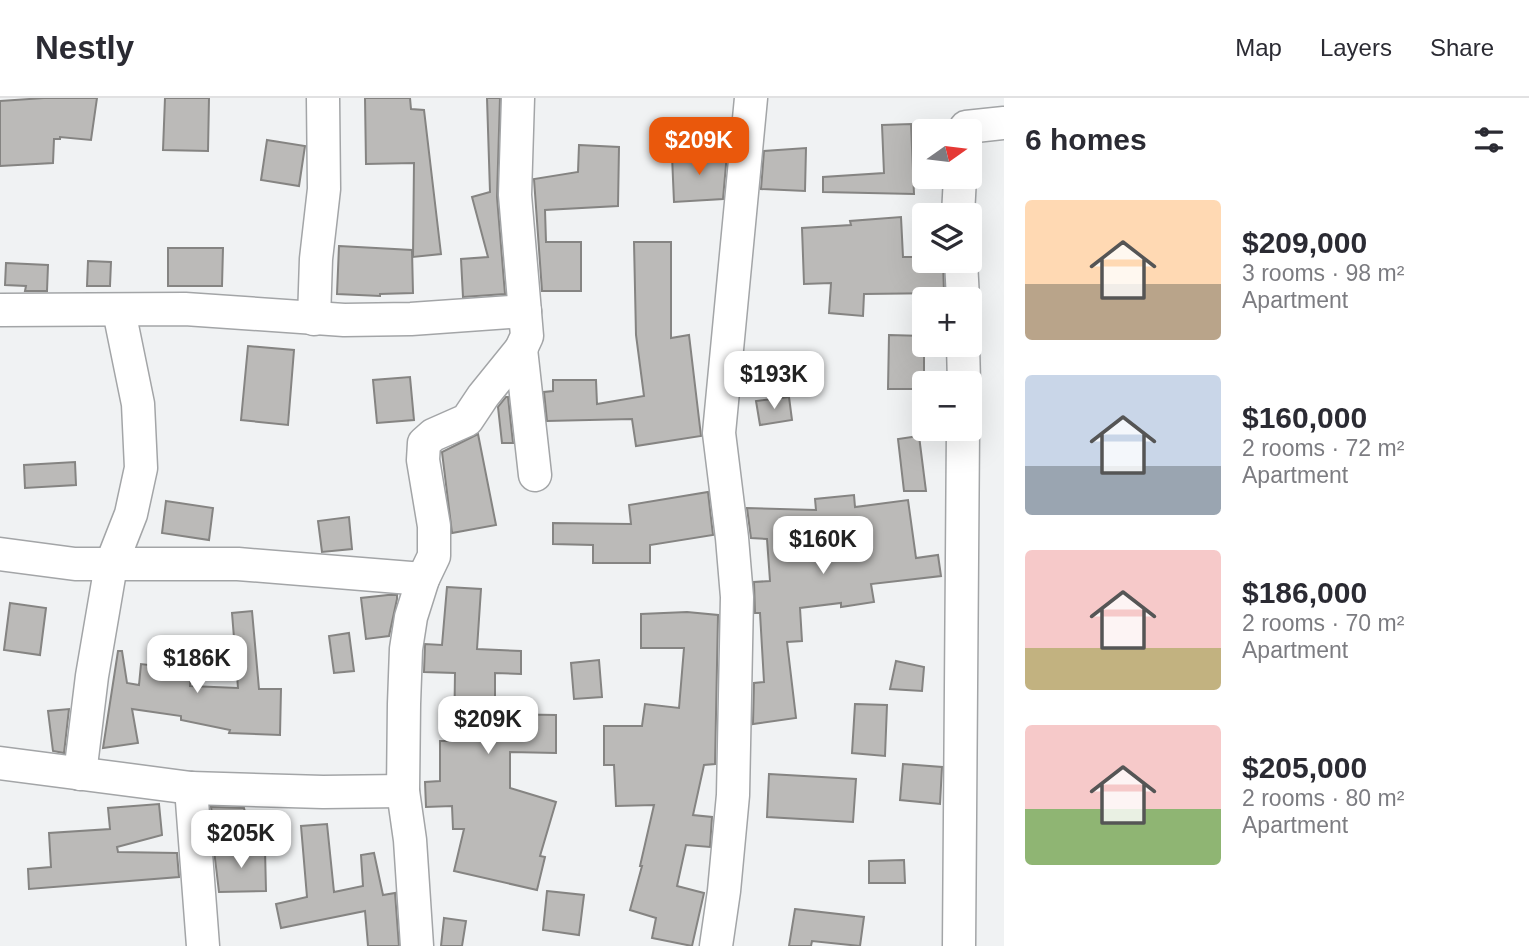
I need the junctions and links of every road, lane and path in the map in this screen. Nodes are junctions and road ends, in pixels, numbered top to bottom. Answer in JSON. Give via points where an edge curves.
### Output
{"nodes":[{"id":1,"x":323,"y":98,"type":"edge"},
{"id":2,"x":518,"y":98,"type":"edge"},
{"id":3,"x":751,"y":98,"type":"edge"},
{"id":4,"x":1004,"y":123,"type":"edge"},
{"id":5,"x":982,"y":125,"type":"edge"},
{"id":6,"x":0,"y":310,"type":"edge"},
{"id":7,"x":119,"y":311,"type":"junction"},
{"id":8,"x":525,"y":311,"type":"junction"},
{"id":9,"x":314,"y":319,"type":"junction"},
{"id":10,"x":521,"y":349,"type":"junction"},
{"id":11,"x":963,"y":441,"type":"edge"},
{"id":12,"x":535,"y":475,"type":"dead end"},
{"id":13,"x":0,"y":554,"type":"edge"},
{"id":14,"x":111,"y":565,"type":"junction"},
{"id":15,"x":423,"y":579,"type":"junction"},
{"id":16,"x":0,"y":763,"type":"edge"},
{"id":17,"x":80,"y":774,"type":"junction"},
{"id":18,"x":191,"y":788,"type":"junction"},
{"id":19,"x":403,"y":790,"type":"junction"},
{"id":20,"x":203,"y":946,"type":"edge"},
{"id":21,"x":417,"y":946,"type":"edge"},
{"id":22,"x":716,"y":946,"type":"edge"},
{"id":23,"x":959,"y":946,"type":"edge"}],
"edges":[{"from":1,"to":9,"type":"street","via":[[324,188]]},
{"from":2,"to":8,"type":"street","via":[[515,195]]},
{"from":3,"to":22,"type":"street","via":[[719,433],[737,597],[733,795]]},
{"from":4,"to":5,"type":"street"},
{"from":6,"to":7,"type":"street"},
{"from":7,"to":9,"type":"street","via":[[185,309]]},
{"from":7,"to":14,"type":"street","via":[[138,404],[141,468],[131,514]]},
{"from":8,"to":9,"type":"street","via":[[411,319]]},
{"from":8,"to":10,"type":"street","via":[[527,336]]},
{"from":10,"to":12,"type":"street"},
{"from":10,"to":15,"type":"street","via":[[467,420],[425,443],[434,556]]},
{"from":11,"to":23,"type":"street"},
{"from":13,"to":14,"type":"street"},
{"from":14,"to":15,"type":"street","via":[[238,564]]},
{"from":14,"to":17,"type":"street"},
{"from":15,"to":19,"type":"street","via":[[407,649]]},
{"from":16,"to":17,"type":"street"},
{"from":17,"to":18,"type":"street"},
{"from":18,"to":19,"type":"street"},
{"from":18,"to":20,"type":"street"},
{"from":19,"to":21,"type":"street"}]}
